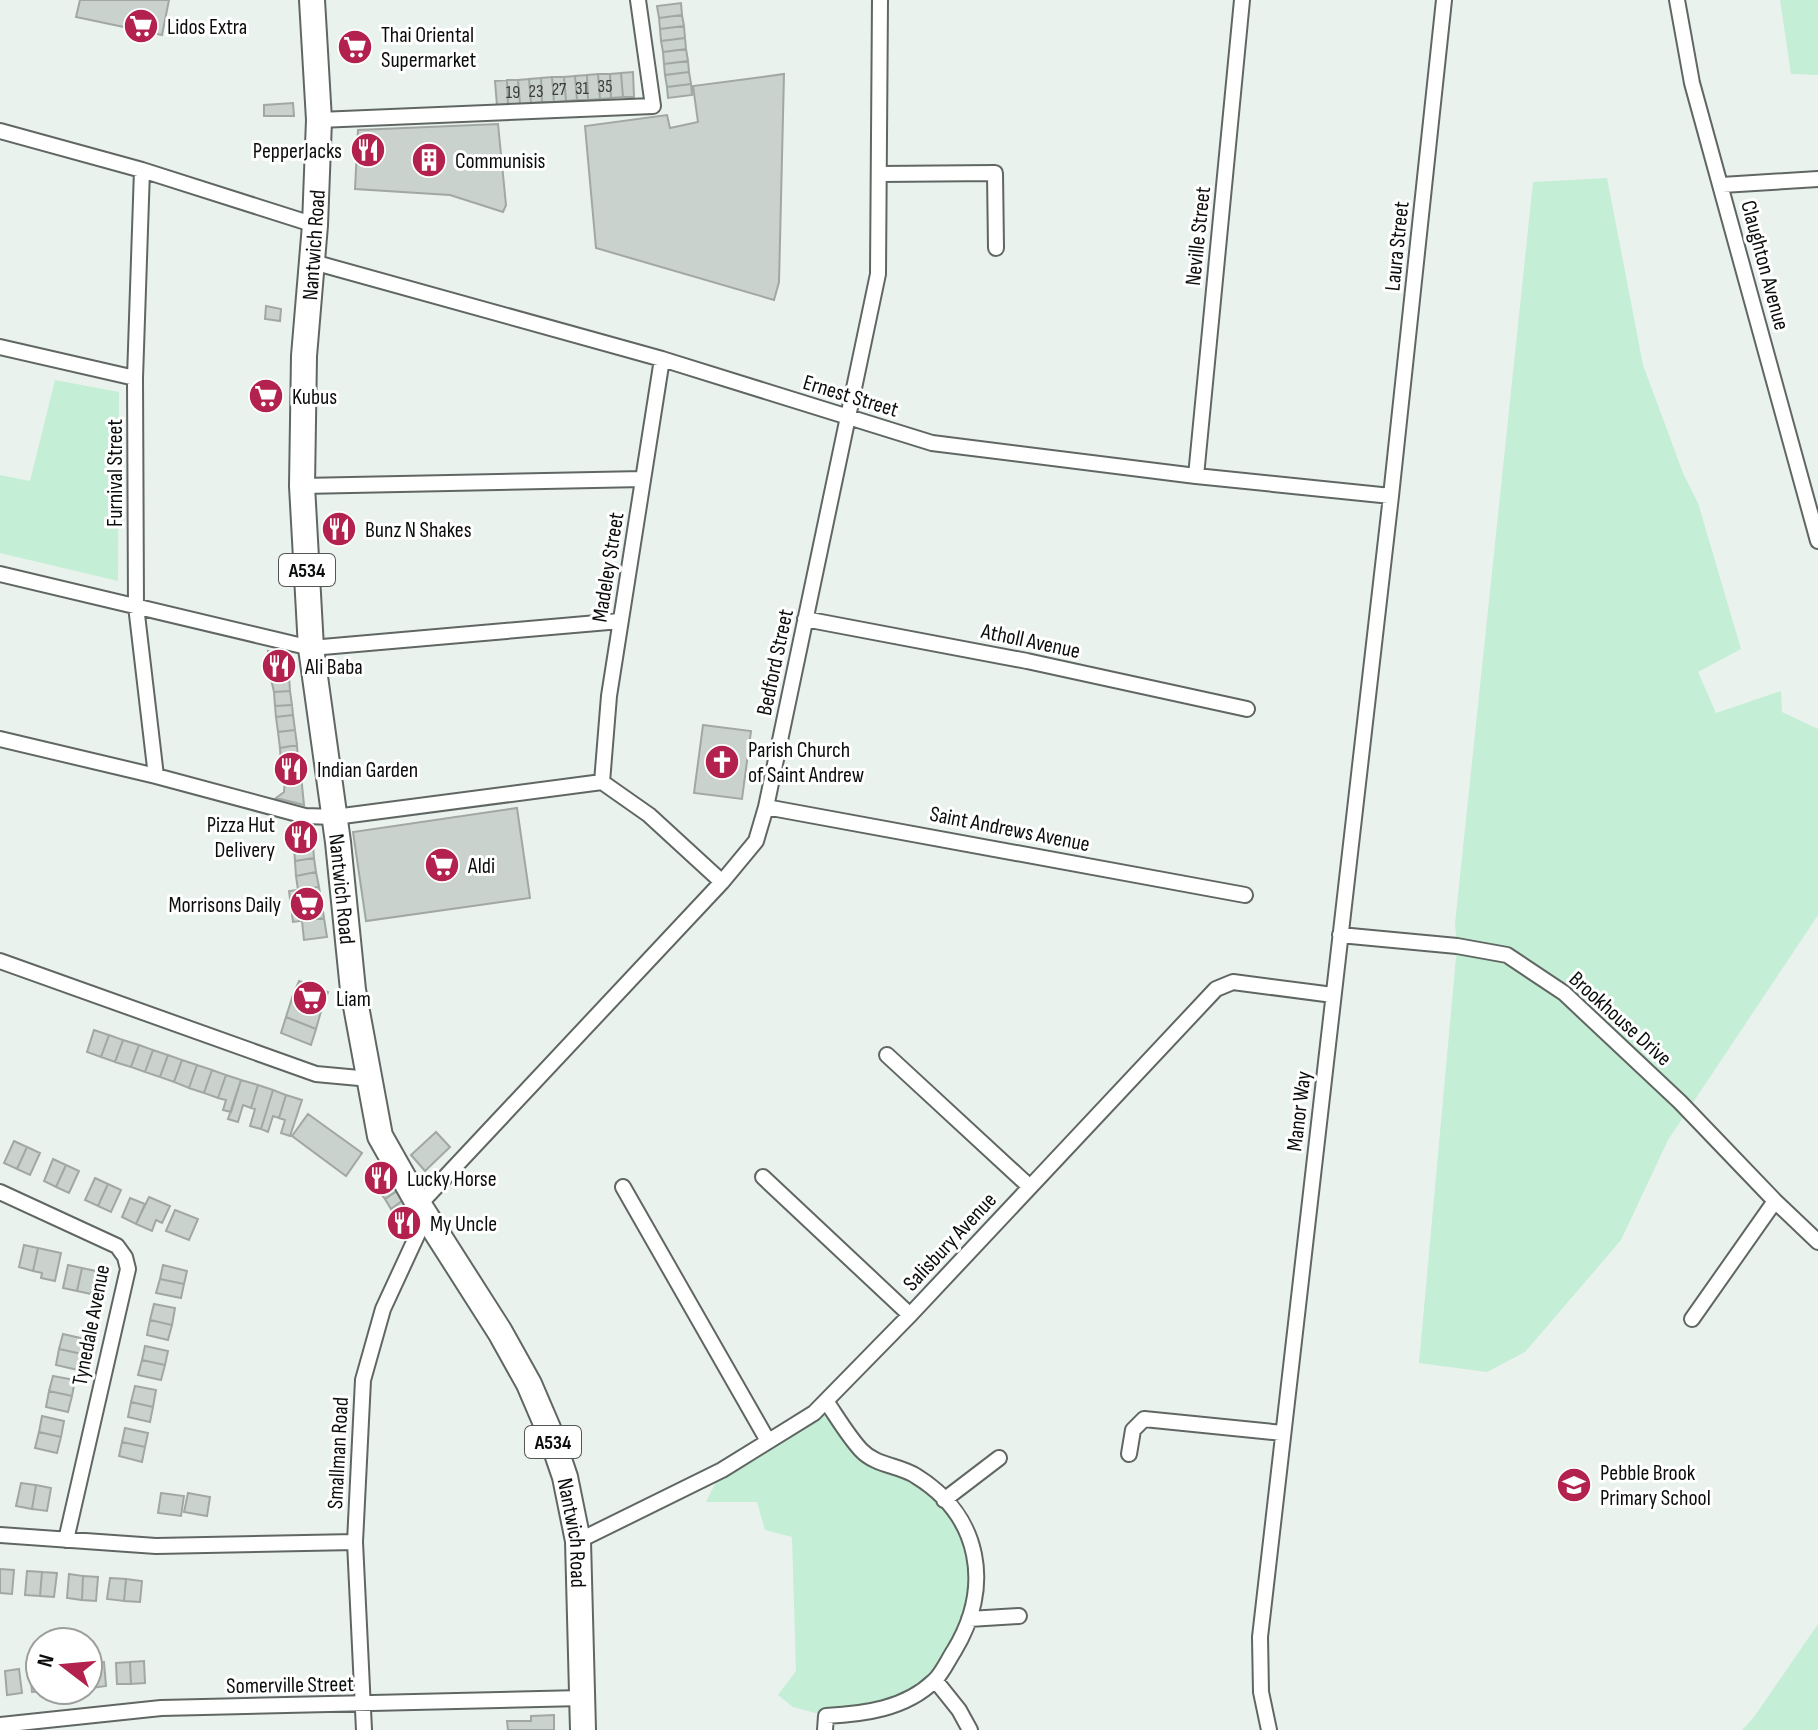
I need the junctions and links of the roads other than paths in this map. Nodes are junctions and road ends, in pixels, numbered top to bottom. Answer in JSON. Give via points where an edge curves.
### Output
{"nodes":[{"id":1,"x":312,"y":0,"type":"edge"},
{"id":2,"x":638,"y":0,"type":"edge"},
{"id":3,"x":880,"y":0,"type":"edge"},
{"id":4,"x":1242,"y":0,"type":"edge"},
{"id":5,"x":1444,"y":0,"type":"edge"},
{"id":6,"x":1677,"y":0,"type":"edge"},
{"id":7,"x":319,"y":120,"type":"junction"},
{"id":8,"x":0,"y":131,"type":"edge"},
{"id":9,"x":142,"y":170,"type":"junction"},
{"id":10,"x":880,"y":174,"type":"junction"},
{"id":11,"x":1818,"y":179,"type":"edge"},
{"id":12,"x":1722,"y":185,"type":"junction"},
{"id":13,"x":315,"y":225,"type":"junction"},
{"id":14,"x":996,"y":248,"type":"dead end"},
{"id":15,"x":313,"y":262,"type":"junction"},
{"id":16,"x":0,"y":347,"type":"edge"},
{"id":17,"x":662,"y":359,"type":"junction"},
{"id":18,"x":135,"y":378,"type":"junction"},
{"id":19,"x":849,"y":418,"type":"junction"},
{"id":20,"x":1196,"y":476,"type":"junction"},
{"id":21,"x":643,"y":479,"type":"junction"},
{"id":22,"x":302,"y":486,"type":"junction"},
{"id":23,"x":1391,"y":496,"type":"junction"},
{"id":24,"x":1818,"y":541,"type":"edge"},
{"id":25,"x":0,"y":574,"type":"edge"},
{"id":26,"x":136,"y":606,"type":"junction"},
{"id":27,"x":805,"y":619,"type":"junction"},
{"id":28,"x":620,"y":621,"type":"junction"},
{"id":29,"x":311,"y":648,"type":"junction"},
{"id":30,"x":1247,"y":709,"type":"dead end"},
{"id":31,"x":0,"y":739,"type":"edge"},
{"id":32,"x":156,"y":776,"type":"junction"},
{"id":33,"x":602,"y":782,"type":"junction"},
{"id":34,"x":766,"y":807,"type":"junction"},
{"id":35,"x":335,"y":817,"type":"junction"},
{"id":36,"x":722,"y":882,"type":"junction"},
{"id":37,"x":1245,"y":895,"type":"dead end"},
{"id":38,"x":1340,"y":935,"type":"junction"},
{"id":39,"x":0,"y":961,"type":"edge"},
{"id":40,"x":1333,"y":995,"type":"junction"},
{"id":41,"x":887,"y":1055,"type":"dead end"},
{"id":42,"x":370,"y":1079,"type":"junction"},
{"id":43,"x":763,"y":1177,"type":"dead end"},
{"id":44,"x":623,"y":1187,"type":"dead end"},
{"id":45,"x":1030,"y":1187,"type":"junction"},
{"id":46,"x":0,"y":1192,"type":"edge"},
{"id":47,"x":1775,"y":1201,"type":"junction"},
{"id":48,"x":423,"y":1210,"type":"junction"},
{"id":49,"x":1818,"y":1242,"type":"edge"},
{"id":50,"x":910,"y":1315,"type":"junction"},
{"id":51,"x":1692,"y":1319,"type":"dead end"},
{"id":52,"x":826,"y":1401,"type":"junction"},
{"id":53,"x":1283,"y":1433,"type":"junction"},
{"id":54,"x":768,"y":1441,"type":"junction"},
{"id":55,"x":1129,"y":1454,"type":"dead end"},
{"id":56,"x":999,"y":1458,"type":"dead end"},
{"id":57,"x":944,"y":1500,"type":"junction"},
{"id":58,"x":0,"y":1535,"type":"edge"},
{"id":59,"x":66,"y":1540,"type":"junction"},
{"id":60,"x":578,"y":1541,"type":"junction"},
{"id":61,"x":355,"y":1542,"type":"junction"},
{"id":62,"x":1019,"y":1616,"type":"dead end"},
{"id":63,"x":969,"y":1619,"type":"junction"},
{"id":64,"x":935,"y":1680,"type":"junction"},
{"id":65,"x":582,"y":1698,"type":"junction"},
{"id":66,"x":364,"y":1704,"type":"junction"},
{"id":67,"x":0,"y":1725,"type":"edge"},
{"id":68,"x":364,"y":1730,"type":"edge"},
{"id":69,"x":583,"y":1730,"type":"edge"},
{"id":70,"x":825,"y":1730,"type":"edge"},
{"id":71,"x":970,"y":1730,"type":"edge"},
{"id":72,"x":1269,"y":1730,"type":"edge"}],
"edges":[{"from":1,"to":7,"type":"main road","name":"Nantwich Road","number":"A534"},
{"from":2,"to":7,"type":"street","via":[[653,106]]},
{"from":3,"to":10,"type":"street","name":"Bedford Street"},
{"from":4,"to":20,"type":"street","name":"Neville Street"},
{"from":5,"to":23,"type":"street","name":"Laura Street"},
{"from":6,"to":12,"type":"street","name":"Claughton Avenue","via":[[1692,83]]},
{"from":7,"to":13,"type":"main road","name":"Nantwich Road","number":"A534"},
{"from":8,"to":9,"type":"street"},
{"from":9,"to":13,"type":"street"},
{"from":9,"to":18,"type":"street","name":"Furnival Street"},
{"from":10,"to":14,"type":"street","via":[[995,173]]},
{"from":10,"to":19,"type":"street","name":"Bedford Street","via":[[878,274]]},
{"from":11,"to":12,"type":"street"},
{"from":12,"to":24,"type":"street","name":"Claughton Avenue"},
{"from":13,"to":15,"type":"main road","name":"Nantwich Road","number":"A534"},
{"from":15,"to":17,"type":"street","name":"Ernest Street"},
{"from":15,"to":22,"type":"main road","name":"Nantwich Road","number":"A534","via":[[304,356]]},
{"from":16,"to":18,"type":"street"},
{"from":17,"to":19,"type":"street","name":"Ernest Street"},
{"from":17,"to":21,"type":"street","name":"Madeley Street"},
{"from":18,"to":26,"type":"street","name":"Furnival Street"},
{"from":19,"to":20,"type":"street","name":"Ernest Street","via":[[932,443]]},
{"from":19,"to":27,"type":"street","name":"Bedford Street"},
{"from":20,"to":23,"type":"street","name":"Ernest Street"},
{"from":21,"to":22,"type":"street"},
{"from":21,"to":28,"type":"street","name":"Madeley Street"},
{"from":22,"to":29,"type":"main road","name":"Nantwich Road","number":"A534"},
{"from":23,"to":38,"type":"street","name":"Manor Way"},
{"from":25,"to":26,"type":"street"},
{"from":26,"to":29,"type":"street"},
{"from":26,"to":32,"type":"street","name":"Furnival Street"},
{"from":27,"to":30,"type":"street","name":"Atholl Avenue"},
{"from":27,"to":34,"type":"street","name":"Bedford Street"},
{"from":28,"to":29,"type":"street"},
{"from":28,"to":33,"type":"street","name":"Madeley Street"},
{"from":29,"to":35,"type":"main road","name":"Nantwich Road","number":"A534"},
{"from":31,"to":32,"type":"street"},
{"from":32,"to":35,"type":"street","via":[[305,816]]},
{"from":33,"to":35,"type":"street"},
{"from":33,"to":36,"type":"street","via":[[649,815]]},
{"from":34,"to":36,"type":"street","name":"Bedford Street","via":[[756,841]]},
{"from":34,"to":37,"type":"street","name":"Saint Andrews Avenue"},
{"from":35,"to":42,"type":"main road","name":"Nantwich Road","number":"A534","via":[[353,990]]},
{"from":36,"to":48,"type":"street","name":"Bedford Street"},
{"from":38,"to":40,"type":"street","name":"Manor Way"},
{"from":38,"to":47,"type":"street","name":"Brookhouse Drive","via":[[1507,955],[1564,993]]},
{"from":39,"to":42,"type":"street","via":[[316,1074]]},
{"from":40,"to":45,"type":"street","name":"Salisbury Avenue","via":[[1233,982],[1216,989]]},
{"from":40,"to":53,"type":"street","name":"Manor Way"},
{"from":41,"to":45,"type":"street"},
{"from":42,"to":48,"type":"main road","name":"Nantwich Road","number":"A534","via":[[380,1136]]},
{"from":43,"to":50,"type":"street"},
{"from":44,"to":54,"type":"street"},
{"from":45,"to":50,"type":"street","name":"Salisbury Avenue"},
{"from":46,"to":59,"type":"street","name":"Tynedale Avenue","via":[[117,1246],[128,1269]]},
{"from":47,"to":49,"type":"street","name":"Brookhouse Drive"},
{"from":47,"to":51,"type":"street"},
{"from":48,"to":60,"type":"main road","name":"Nantwich Road","number":"A534","via":[[500,1332],[540,1409],[565,1477]]},
{"from":48,"to":61,"type":"street","name":"Smallman Road","via":[[383,1309],[363,1380]]},
{"from":50,"to":52,"type":"street","name":"Salisbury Avenue"},
{"from":52,"to":54,"type":"street","name":"Salisbury Avenue"},
{"from":52,"to":57,"type":"street","via":[[862,1452],[885,1466],[912,1473]]},
{"from":53,"to":55,"type":"street","via":[[1144,1419],[1133,1430]]},
{"from":53,"to":72,"type":"street","name":"Manor Way","via":[[1260,1637],[1261,1692]]},
{"from":54,"to":60,"type":"street","name":"Salisbury Avenue","via":[[722,1470]]},
{"from":56,"to":57,"type":"street"},
{"from":57,"to":63,"type":"street","via":[[973,1542],[979,1573]]},
{"from":58,"to":59,"type":"street"},
{"from":59,"to":61,"type":"street","via":[[156,1546]]},
{"from":60,"to":65,"type":"main road","name":"Nantwich Road","number":"A534"},
{"from":61,"to":66,"type":"street","name":"Smallman Road"},
{"from":62,"to":63,"type":"street"},
{"from":63,"to":64,"type":"street"},
{"from":64,"to":70,"type":"street","via":[[879,1711],[826,1716]]},
{"from":64,"to":71,"type":"street"},
{"from":65,"to":66,"type":"street","name":"Somerville Street"},
{"from":65,"to":69,"type":"main road","name":"Nantwich Road","number":"A534"},
{"from":66,"to":67,"type":"street","name":"Somerville Street","via":[[161,1708]]},
{"from":66,"to":68,"type":"street","name":"Smallman Road"}]}
